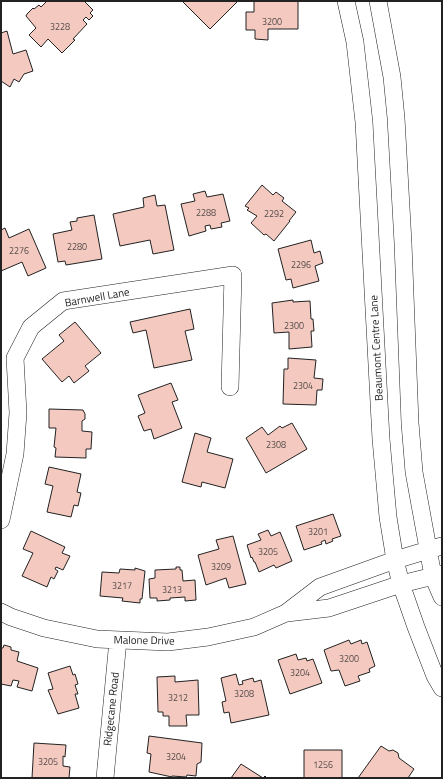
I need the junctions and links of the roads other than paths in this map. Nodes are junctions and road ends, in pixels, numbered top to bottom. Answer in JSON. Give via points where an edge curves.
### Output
{"nodes":[{"id":1,"x":346,"y":1,"type":"edge"},
{"id":2,"x":378,"y":1,"type":"edge"},
{"id":3,"x":230,"y":387,"type":"dead end"},
{"id":4,"x":8,"y":452,"type":"edge"},
{"id":5,"x":1,"y":520,"type":"edge"},
{"id":6,"x":435,"y":548,"type":"edge"},
{"id":7,"x":395,"y":560,"type":"junction"},
{"id":8,"x":438,"y":575,"type":"edge"},
{"id":9,"x":401,"y":584,"type":"junction"},
{"id":10,"x":442,"y":597,"type":"edge"},
{"id":11,"x":1,"y":612,"type":"edge"},
{"id":12,"x":286,"y":613,"type":"junction"},
{"id":13,"x":118,"y":640,"type":"junction"},
{"id":14,"x":442,"y":688,"type":"edge"},
{"id":15,"x":105,"y":778,"type":"edge"}],
"edges":[{"from":1,"to":7,"type":"street","name":"Beaumont Centre Lane","via":[[355,42],[364,122],[381,439],[388,517]]},
{"from":2,"to":6,"type":"street","via":[[392,77],[396,118],[414,472]]},
{"from":3,"to":4,"type":"street","name":"Barnwell Lane","via":[[233,275],[63,301],[30,327],[15,358],[18,412]]},
{"from":4,"to":5,"type":"street","name":"Barnwell Lane"},
{"from":6,"to":7,"type":"street","name":"Malone Drive"},
{"from":6,"to":8,"type":"street"},
{"from":7,"to":9,"type":"street","name":"Beaumont Centre Lane"},
{"from":7,"to":12,"type":"street","name":"Malone Drive","via":[[320,587]]},
{"from":8,"to":9,"type":"street","name":"Malone Drive"},
{"from":8,"to":10,"type":"street"},
{"from":9,"to":12,"type":"street","name":"Malone Drive","via":[[329,608]]},
{"from":9,"to":14,"type":"street","name":"Beaumont Centre Lane","via":[[435,676]]},
{"from":11,"to":13,"type":"street","name":"Malone Drive","via":[[44,628],[97,639]]},
{"from":12,"to":13,"type":"street","name":"Malone Drive","via":[[254,627],[208,638],[168,642]]},
{"from":13,"to":15,"type":"street","name":"Ridgecane Road"}]}
